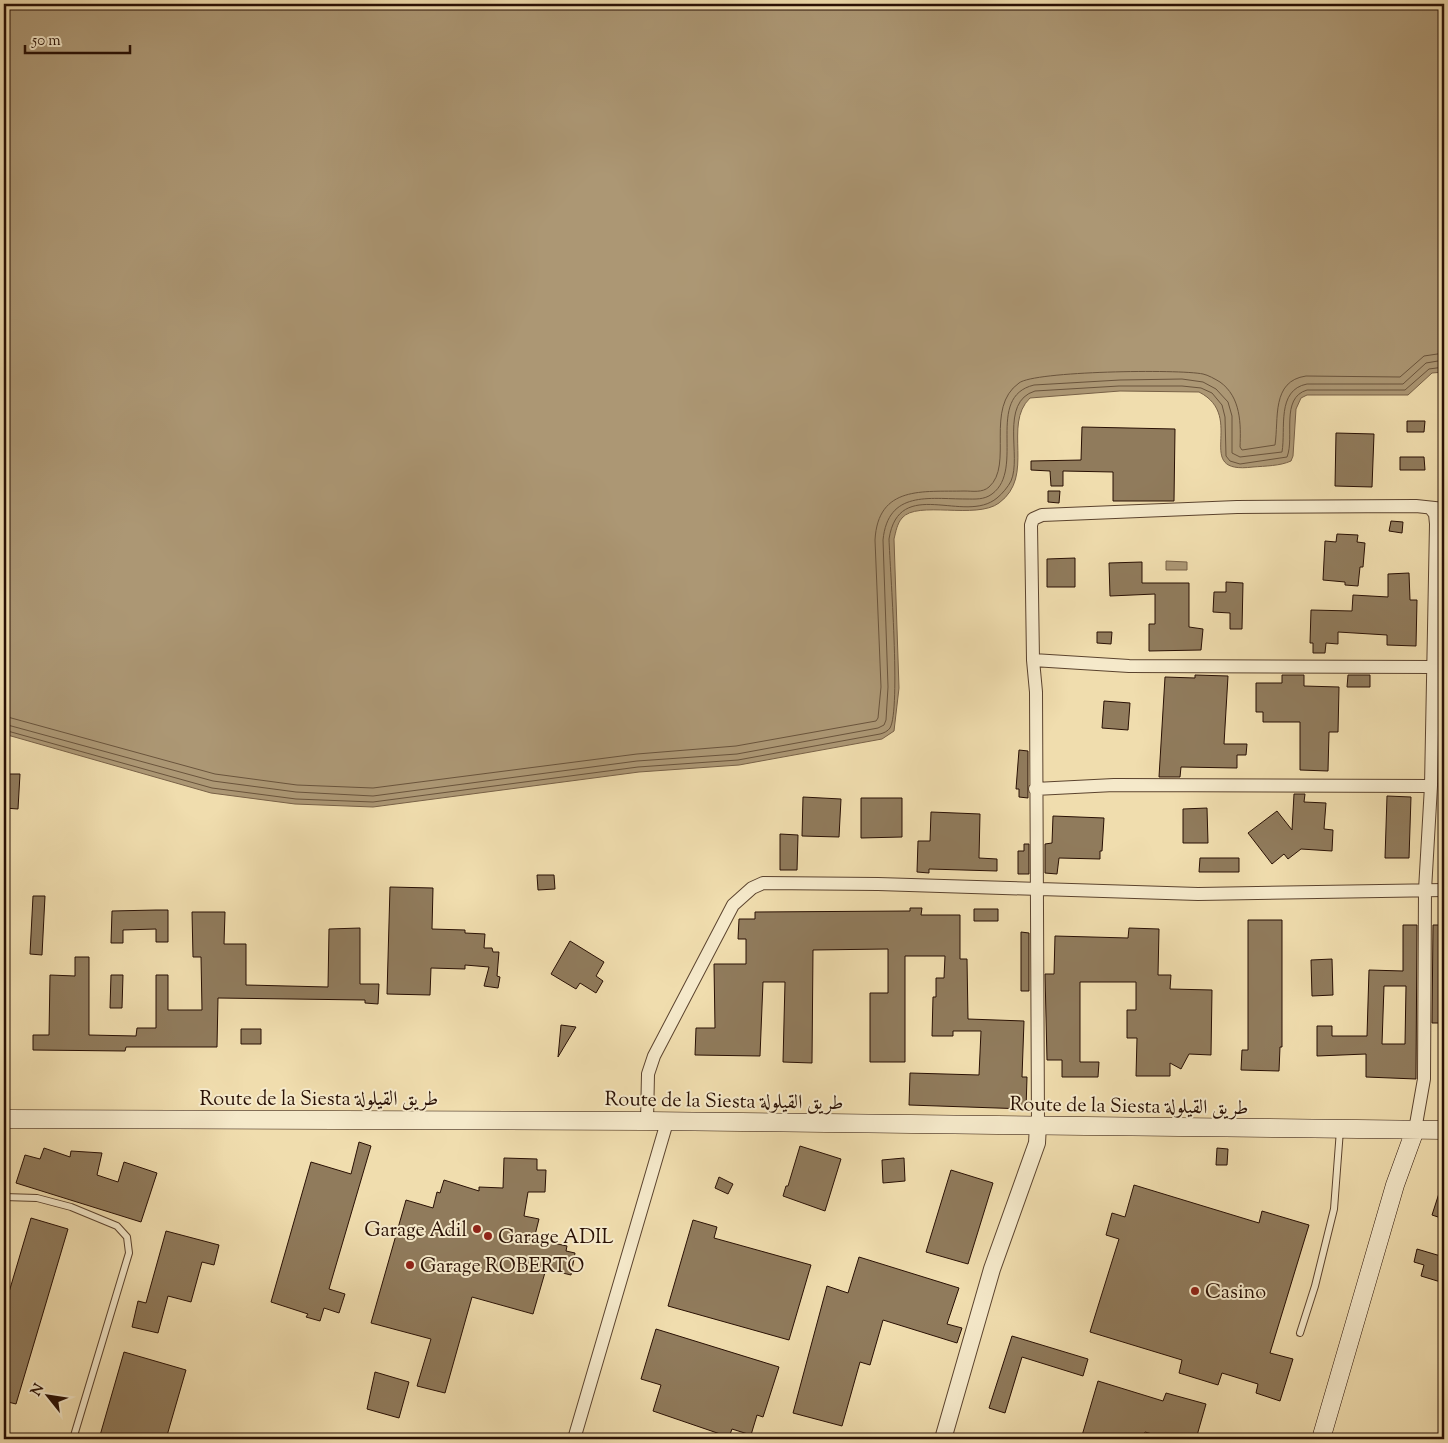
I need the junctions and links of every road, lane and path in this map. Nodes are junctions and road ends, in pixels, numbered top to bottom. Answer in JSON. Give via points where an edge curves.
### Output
{"nodes":[{"id":1,"x":1438,"y":509,"type":"edge"},
{"id":2,"x":1033,"y":660,"type":"junction"},
{"id":3,"x":1434,"y":667,"type":"junction"},
{"id":4,"x":1431,"y":786,"type":"junction"},
{"id":5,"x":1035,"y":789,"type":"junction"},
{"id":6,"x":1038,"y":890,"type":"junction"},
{"id":7,"x":1425,"y":890,"type":"junction"},
{"id":8,"x":1444,"y":890,"type":"edge"},
{"id":9,"x":4,"y":1119,"type":"edge"},
{"id":10,"x":647,"y":1121,"type":"junction"},
{"id":11,"x":667,"y":1122,"type":"junction"},
{"id":12,"x":1038,"y":1125,"type":"junction"},
{"id":13,"x":1340,"y":1129,"type":"junction"},
{"id":14,"x":1415,"y":1130,"type":"junction"},
{"id":15,"x":1444,"y":1130,"type":"edge"},
{"id":16,"x":4,"y":1197,"type":"edge"},
{"id":17,"x":1300,"y":1334,"type":"dead end"},
{"id":18,"x":73,"y":1439,"type":"edge"},
{"id":19,"x":574,"y":1439,"type":"edge"},
{"id":20,"x":943,"y":1439,"type":"edge"},
{"id":21,"x":1321,"y":1439,"type":"edge"}],
"edges":[{"from":1,"to":2,"type":"street","via":[[1416,506],[1238,507],[1038,516],[1031,525]]},
{"from":1,"to":3,"type":"street","via":[[1435,514]]},
{"from":2,"to":3,"type":"street","via":[[1129,666]]},
{"from":2,"to":5,"type":"street","via":[[1036,692]]},
{"from":3,"to":4,"type":"street"},
{"from":4,"to":5,"type":"street","via":[[1114,785]]},
{"from":4,"to":7,"type":"street"},
{"from":5,"to":6,"type":"street"},
{"from":6,"to":7,"type":"street","via":[[1198,894]]},
{"from":6,"to":10,"type":"street","via":[[774,882],[752,888],[733,905],[654,1056],[648,1074]]},
{"from":6,"to":12,"type":"street"},
{"from":7,"to":8,"type":"street"},
{"from":7,"to":14,"type":"street","via":[[1424,1079]]},
{"from":9,"to":10,"type":"main road","name":"Route de la Siesta طريق القيلولة"},
{"from":10,"to":11,"type":"main road","name":"Route de la Siesta طريق القيلولة"},
{"from":11,"to":12,"type":"main road","name":"Route de la Siesta طريق القيلولة"},
{"from":11,"to":19,"type":"street"},
{"from":12,"to":13,"type":"main road","name":"Route de la Siesta طريق القيلولة"},
{"from":12,"to":20,"type":"street","via":[[1037,1143],[992,1269]]},
{"from":13,"to":14,"type":"main road","name":"Route de la Siesta طريق القيلولة"},
{"from":13,"to":17,"type":"lane","via":[[1334,1209]]},
{"from":14,"to":15,"type":"main road","name":"Route de la Siesta طريق القيلولة"},
{"from":14,"to":21,"type":"main road","via":[[1395,1185]]},
{"from":16,"to":18,"type":"lane","via":[[37,1198],[71,1207],[117,1226],[126,1237],[129,1253]]}]}
